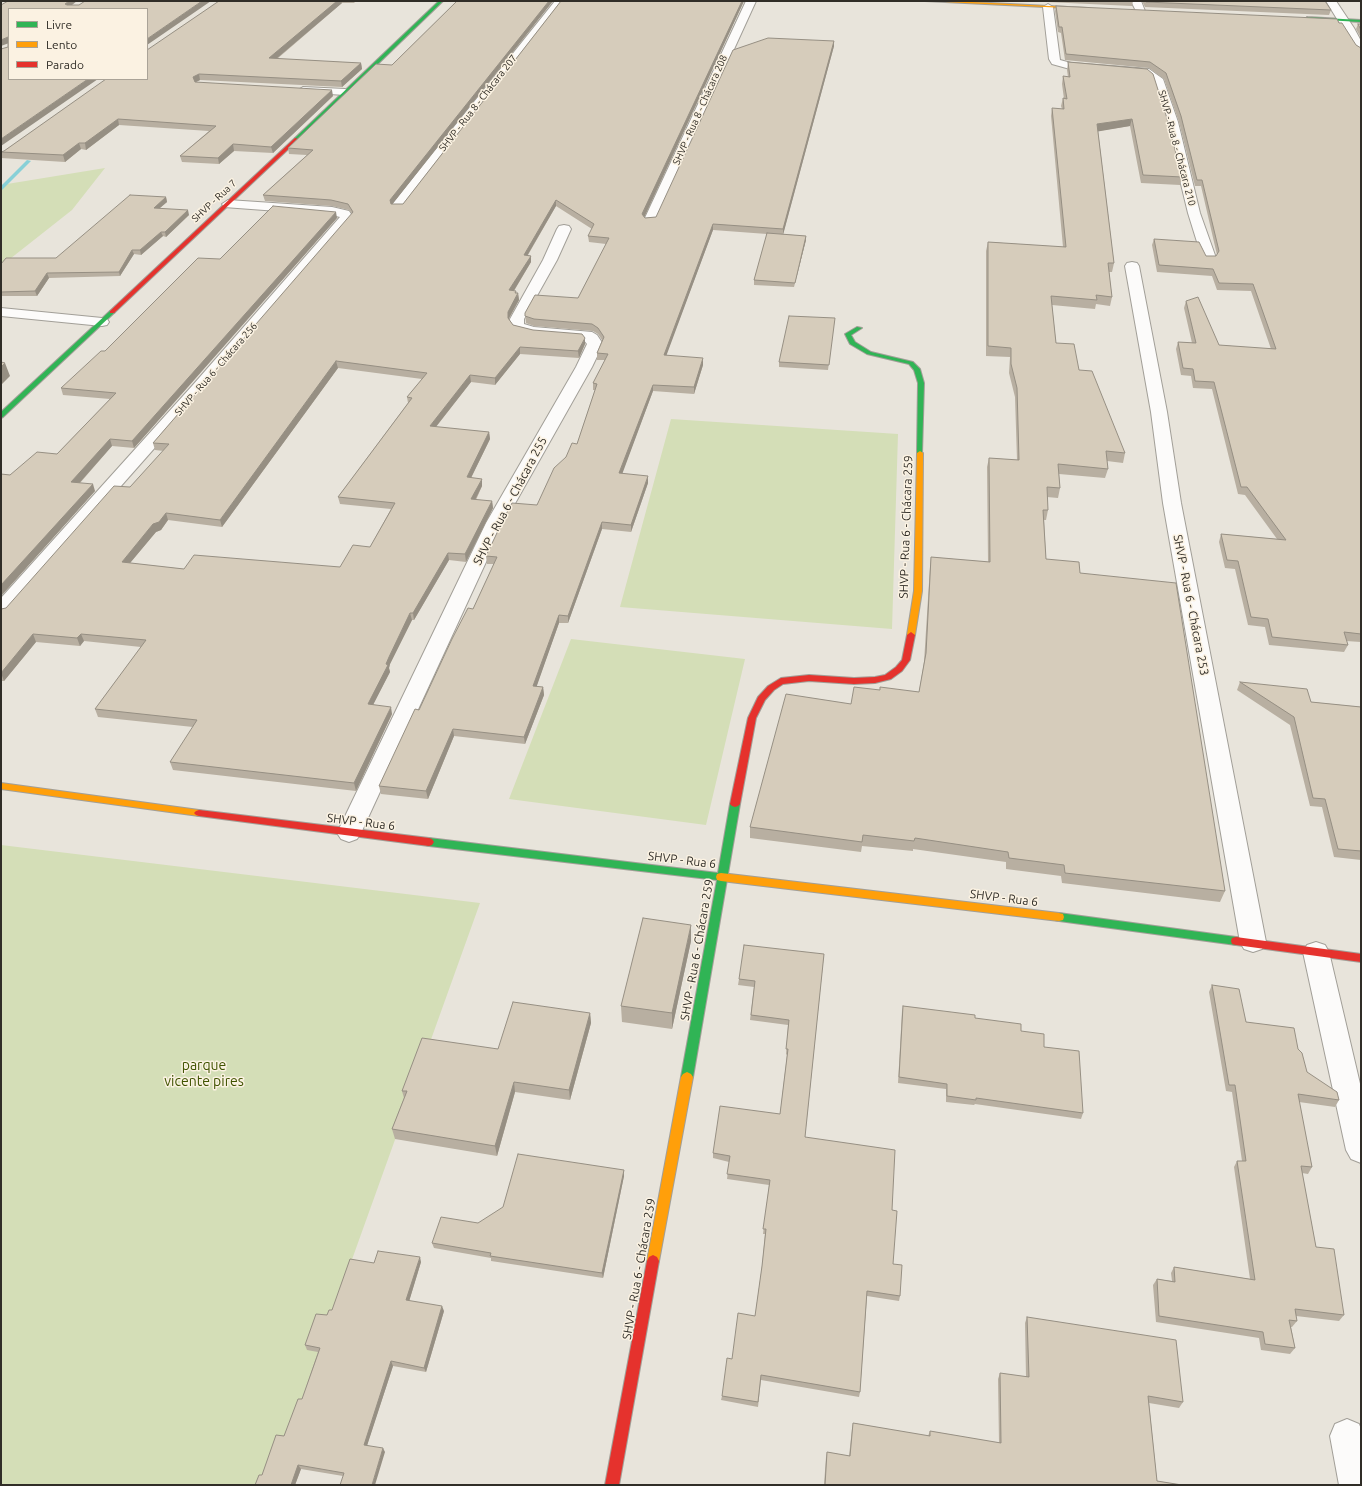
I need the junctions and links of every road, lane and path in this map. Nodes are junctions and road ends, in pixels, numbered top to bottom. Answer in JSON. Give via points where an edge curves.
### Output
{"nodes":[{"id":1,"x":441,"y":1,"type":"edge"},
{"id":2,"x":560,"y":1,"type":"edge"},
{"id":3,"x":751,"y":1,"type":"edge"},
{"id":4,"x":927,"y":1,"type":"edge"},
{"id":5,"x":942,"y":1,"type":"edge"},
{"id":6,"x":1136,"y":1,"type":"edge"},
{"id":7,"x":1331,"y":1,"type":"edge"},
{"id":8,"x":1048,"y":6,"type":"junction"},
{"id":9,"x":1094,"y":8,"type":"edge"},
{"id":10,"x":1140,"y":11,"type":"edge"},
{"id":11,"x":1296,"y":18,"type":"edge"},
{"id":12,"x":1343,"y":20,"type":"junction"},
{"id":13,"x":1361,"y":21,"type":"edge"},
{"id":14,"x":1361,"y":50,"type":"edge"},
{"id":15,"x":294,"y":89,"type":"edge"},
{"id":16,"x":345,"y":92,"type":"junction"},
{"id":17,"x":228,"y":204,"type":"junction"},
{"id":18,"x":398,"y":206,"type":"edge"},
{"id":19,"x":650,"y":220,"type":"edge"},
{"id":20,"x":564,"y":229,"type":"dead end"},
{"id":21,"x":1209,"y":258,"type":"edge"},
{"id":22,"x":1132,"y":266,"type":"dead end"},
{"id":23,"x":1,"y":312,"type":"edge"},
{"id":24,"x":102,"y":322,"type":"junction"},
{"id":25,"x":859,"y":328,"type":"dead end"},
{"id":26,"x":1,"y":416,"type":"edge"},
{"id":27,"x":1,"y":610,"type":"edge"},
{"id":28,"x":1,"y":786,"type":"edge"},
{"id":29,"x":349,"y":833,"type":"junction"},
{"id":30,"x":722,"y":876,"type":"junction"},
{"id":31,"x":1254,"y":942,"type":"junction"},
{"id":32,"x":1316,"y":952,"type":"junction"},
{"id":33,"x":1361,"y":958,"type":"edge"},
{"id":34,"x":1361,"y":1150,"type":"edge"},
{"id":35,"x":1347,"y":1436,"type":"dead end"},
{"id":36,"x":612,"y":1485,"type":"edge"},
{"id":37,"x":1356,"y":1485,"type":"edge"}],
"edges":[{"from":1,"to":16,"type":"street","name":"SHVP - Rua 7"},
{"from":2,"to":18,"type":"street","name":"SHVP - Rua 8 - Chácara 207"},
{"from":3,"to":19,"type":"street","name":"SHVP - Rua 8 - Chácara 208"},
{"from":4,"to":5,"type":"street"},
{"from":5,"to":8,"type":"street"},
{"from":6,"to":10,"type":"street"},
{"from":7,"to":12,"type":"street"},
{"from":8,"to":9,"type":"street"},
{"from":8,"to":21,"type":"street","name":"SHVP - Rua 8 - Chácara 210","via":[[1056,62],[1070,66],[1149,72],[1158,79],[1172,122],[1194,213]]},
{"from":11,"to":12,"type":"street"},
{"from":12,"to":13,"type":"street"},
{"from":12,"to":14,"type":"street"},
{"from":15,"to":16,"type":"street"},
{"from":16,"to":17,"type":"street","name":"SHVP - Rua 7"},
{"from":17,"to":24,"type":"street","name":"SHVP - Rua 7"},
{"from":17,"to":27,"type":"street","name":"SHVP - Rua 6 - Chácara 256","via":[[332,211],[347,217]]},
{"from":20,"to":29,"type":"street","name":"SHVP - Rua 6 - Chácara 255","via":[[517,319],[517,325],[529,330],[587,335],[595,344],[495,524]]},
{"from":22,"to":31,"type":"street","name":"SHVP - Rua 6 - Chácara 253","via":[[1159,412],[1172,503]]},
{"from":23,"to":24,"type":"street"},
{"from":24,"to":26,"type":"street","name":"SHVP - Rua 7"},
{"from":25,"to":30,"type":"street","name":"SHVP - Rua 6 - Chácara 259","via":[[848,334],[852,343],[869,353],[911,363],[917,369],[921,383],[918,591],[906,660],[888,677],[875,680],[809,678],[781,681],[760,699],[752,718]]},
{"from":28,"to":29,"type":"street","name":"SHVP - Rua 6"},
{"from":29,"to":30,"type":"street","name":"SHVP - Rua 6"},
{"from":30,"to":31,"type":"street","name":"SHVP - Rua 6"},
{"from":30,"to":36,"type":"street","name":"SHVP - Rua 6 - Chácara 259"},
{"from":31,"to":32,"type":"street","name":"SHVP - Rua 6"},
{"from":32,"to":33,"type":"street","name":"SHVP - Rua 6"},
{"from":32,"to":34,"type":"street"},
{"from":35,"to":37,"type":"street"}]}
